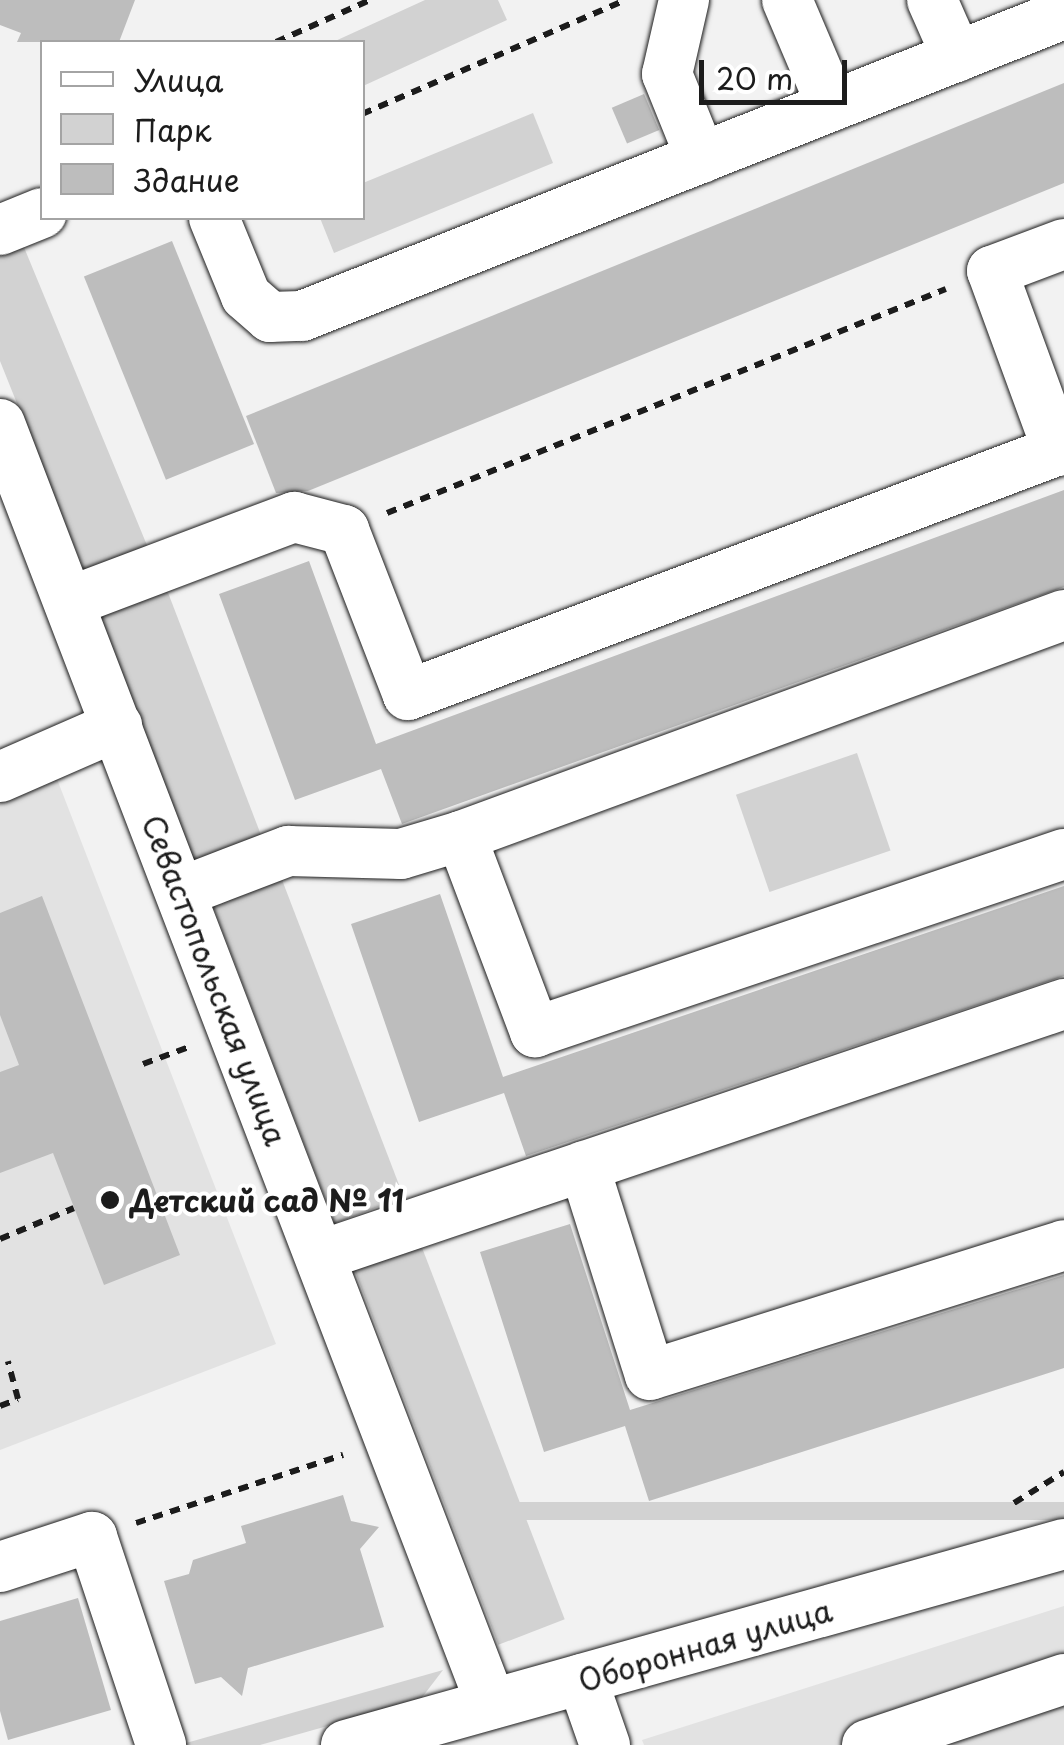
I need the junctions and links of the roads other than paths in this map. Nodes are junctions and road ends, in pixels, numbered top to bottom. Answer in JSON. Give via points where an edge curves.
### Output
{"nodes":[{"id":1,"x":684,"y":0,"type":"edge"},
{"id":2,"x":788,"y":0,"type":"edge"},
{"id":3,"x":932,"y":0,"type":"edge"},
{"id":4,"x":1064,"y":14,"type":"edge"},
{"id":5,"x":957,"y":57,"type":"junction"},
{"id":6,"x":832,"y":106,"type":"junction"},
{"id":7,"x":702,"y":158,"type":"junction"},
{"id":8,"x":40,"y":214,"type":"edge"},
{"id":9,"x":215,"y":220,"type":"edge"},
{"id":10,"x":0,"y":230,"type":"edge"},
{"id":11,"x":1064,"y":244,"type":"edge"},
{"id":12,"x":0,"y":424,"type":"edge"},
{"id":13,"x":1061,"y":449,"type":"edge"},
{"id":14,"x":69,"y":602,"type":"junction"},
{"id":15,"x":1064,"y":615,"type":"edge"},
{"id":16,"x":117,"y":726,"type":"junction"},
{"id":17,"x":0,"y":776,"type":"edge"},
{"id":18,"x":461,"y":836,"type":"junction"},
{"id":19,"x":1064,"y":854,"type":"edge"},
{"id":20,"x":181,"y":892,"type":"junction"},
{"id":21,"x":1064,"y":1004,"type":"edge"},
{"id":22,"x":584,"y":1166,"type":"junction"},
{"id":23,"x":1064,"y":1245,"type":"edge"},
{"id":24,"x":322,"y":1255,"type":"junction"},
{"id":25,"x":1064,"y":1544,"type":"edge"},
{"id":26,"x":0,"y":1567,"type":"edge"},
{"id":27,"x":582,"y":1679,"type":"junction"},
{"id":28,"x":1064,"y":1679,"type":"edge"},
{"id":29,"x":492,"y":1704,"type":"junction"},
{"id":30,"x":161,"y":1745,"type":"edge"},
{"id":31,"x":346,"y":1745,"type":"edge"},
{"id":32,"x":606,"y":1745,"type":"edge"},
{"id":33,"x":867,"y":1745,"type":"edge"}],
"edges":[{"from":1,"to":7,"type":"street","via":[[667,74]]},
{"from":2,"to":6,"type":"street"},
{"from":3,"to":5,"type":"street"},
{"from":4,"to":5,"type":"street"},
{"from":5,"to":6,"type":"street"},
{"from":6,"to":7,"type":"street"},
{"from":7,"to":9,"type":"street","via":[[302,316],[270,317],[246,296]]},
{"from":8,"to":10,"type":"street"},
{"from":11,"to":13,"type":"street","via":[[992,271]]},
{"from":12,"to":14,"type":"street","name":"Севастопольская улица"},
{"from":13,"to":14,"type":"street","via":[[408,696],[344,530],[294,517]]},
{"from":14,"to":16,"type":"street","name":"Севастопольская улица"},
{"from":15,"to":18,"type":"street"},
{"from":16,"to":17,"type":"street"},
{"from":16,"to":20,"type":"street","name":"Севастопольская улица"},
{"from":18,"to":19,"type":"street","via":[[535,1032]]},
{"from":18,"to":20,"type":"street","via":[[401,854],[288,851]]},
{"from":20,"to":24,"type":"street","name":"Севастопольская улица"},
{"from":21,"to":22,"type":"street"},
{"from":22,"to":23,"type":"street","via":[[650,1375]]},
{"from":22,"to":24,"type":"street"},
{"from":24,"to":29,"type":"street","name":"Севастопольская улица"},
{"from":25,"to":27,"type":"street","name":"Оборонная улица"},
{"from":26,"to":30,"type":"street","via":[[92,1537]]},
{"from":27,"to":29,"type":"street","name":"Оборонная улица"},
{"from":27,"to":32,"type":"street"},
{"from":28,"to":33,"type":"street"},
{"from":29,"to":31,"type":"street","name":"Оборонная улица"}]}
